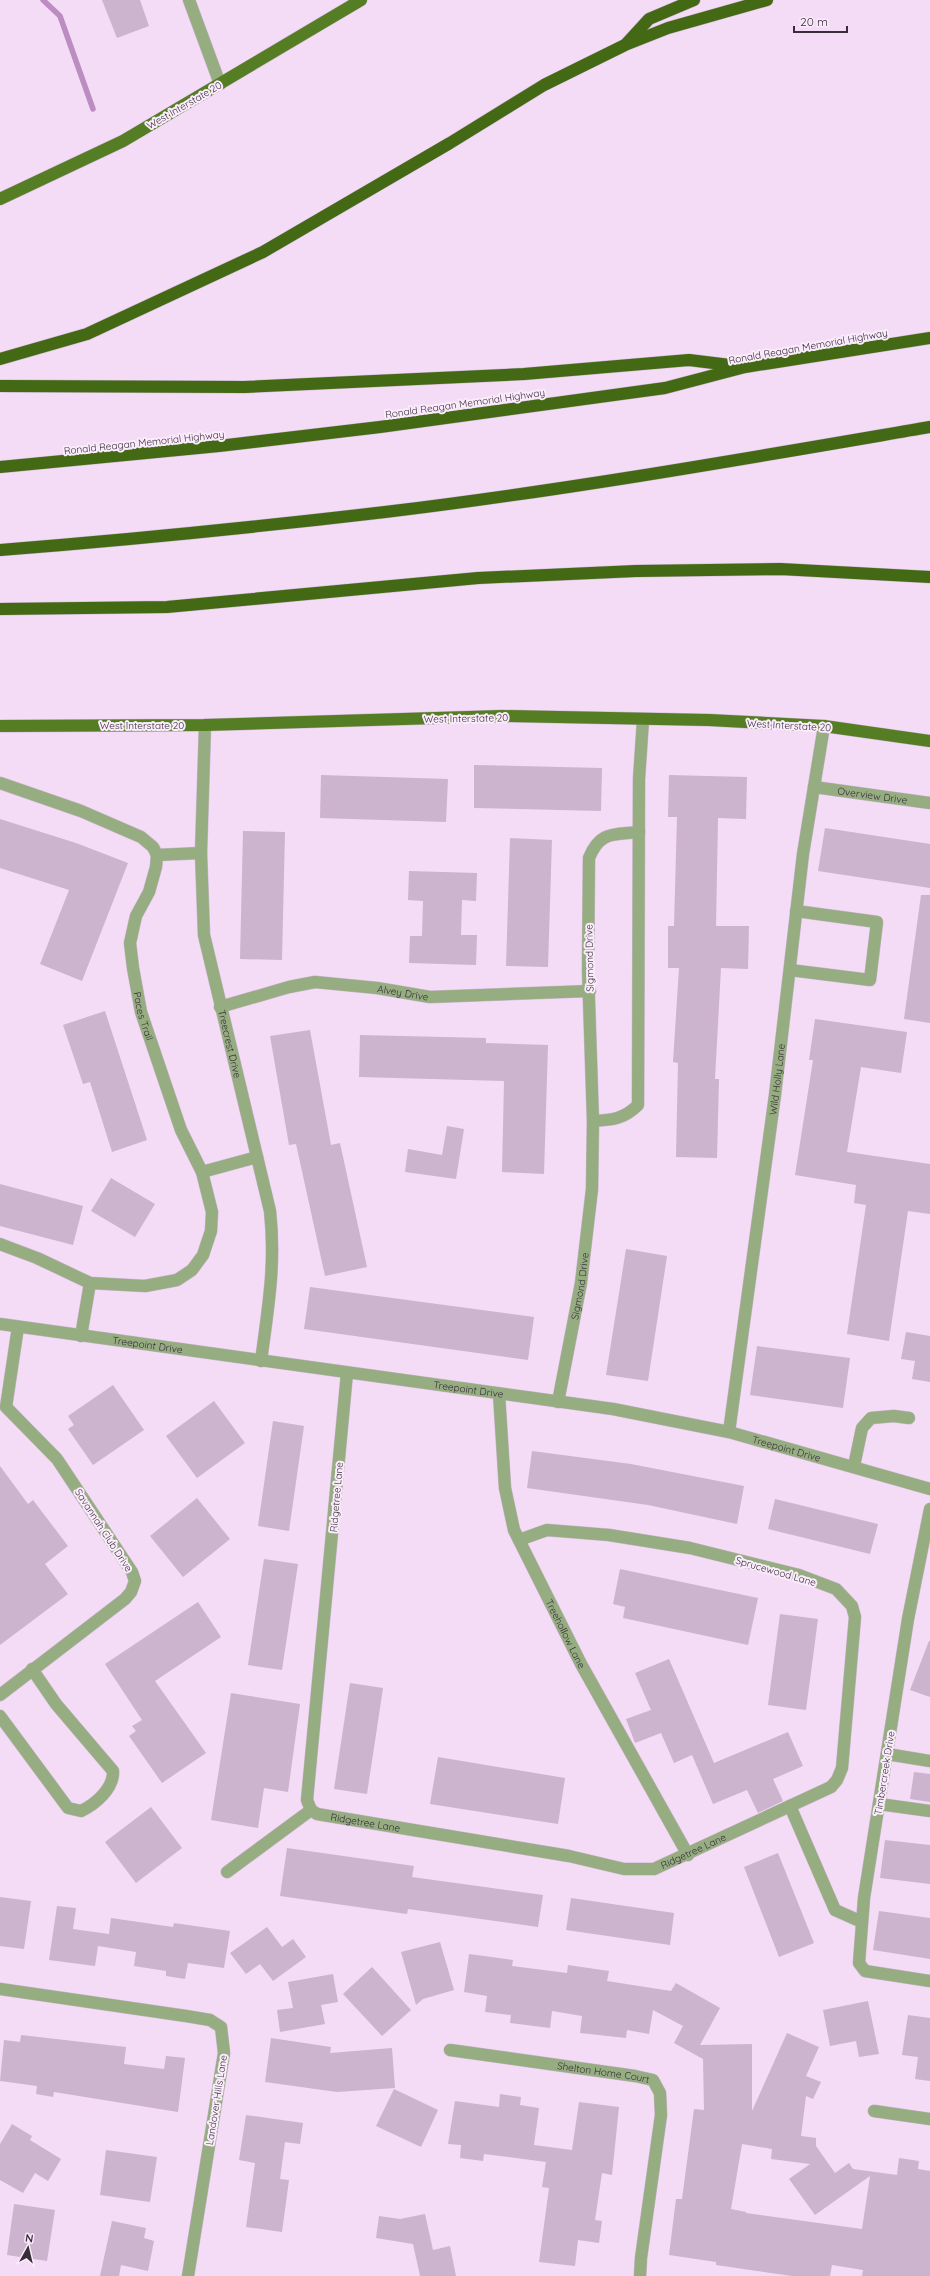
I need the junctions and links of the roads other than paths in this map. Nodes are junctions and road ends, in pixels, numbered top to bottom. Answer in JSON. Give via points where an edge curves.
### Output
{"nodes":[{"id":1,"x":189,"y":0,"type":"edge"},
{"id":2,"x":361,"y":0,"type":"edge"},
{"id":3,"x":694,"y":0,"type":"edge"},
{"id":4,"x":767,"y":0,"type":"edge"},
{"id":5,"x":626,"y":45,"type":"junction"},
{"id":6,"x":220,"y":84,"type":"junction"},
{"id":7,"x":0,"y":199,"type":"edge"},
{"id":8,"x":930,"y":338,"type":"edge"},
{"id":9,"x":0,"y":359,"type":"edge"},
{"id":10,"x":745,"y":367,"type":"junction"},
{"id":11,"x":0,"y":386,"type":"edge"},
{"id":12,"x":930,"y":427,"type":"edge"},
{"id":13,"x":0,"y":467,"type":"edge"},
{"id":14,"x":0,"y":550,"type":"edge"},
{"id":15,"x":930,"y":577,"type":"edge"},
{"id":16,"x":0,"y":609,"type":"edge"},
{"id":17,"x":643,"y":720,"type":"junction"},
{"id":18,"x":205,"y":725,"type":"junction"},
{"id":19,"x":0,"y":726,"type":"edge"},
{"id":20,"x":824,"y":726,"type":"junction"},
{"id":21,"x":930,"y":741,"type":"edge"},
{"id":22,"x":0,"y":783,"type":"edge"},
{"id":23,"x":814,"y":787,"type":"junction"},
{"id":24,"x":930,"y":803,"type":"edge"},
{"id":25,"x":639,"y":832,"type":"junction"},
{"id":26,"x":201,"y":854,"type":"junction"},
{"id":27,"x":157,"y":855,"type":"junction"},
{"id":28,"x":796,"y":911,"type":"junction"},
{"id":29,"x":790,"y":970,"type":"junction"},
{"id":30,"x":590,"y":991,"type":"junction"},
{"id":31,"x":220,"y":1007,"type":"junction"},
{"id":32,"x":593,"y":1121,"type":"junction"},
{"id":33,"x":257,"y":1157,"type":"junction"},
{"id":34,"x":202,"y":1172,"type":"junction"},
{"id":35,"x":0,"y":1244,"type":"edge"},
{"id":36,"x":90,"y":1283,"type":"junction"},
{"id":37,"x":0,"y":1324,"type":"edge"},
{"id":38,"x":18,"y":1327,"type":"junction"},
{"id":39,"x":81,"y":1336,"type":"junction"},
{"id":40,"x":262,"y":1361,"type":"junction"},
{"id":41,"x":347,"y":1373,"type":"junction"},
{"id":42,"x":499,"y":1394,"type":"junction"},
{"id":43,"x":558,"y":1402,"type":"junction"},
{"id":44,"x":3,"y":1407,"type":"edge"},
{"id":45,"x":909,"y":1418,"type":"dead end"},
{"id":46,"x":729,"y":1432,"type":"junction"},
{"id":47,"x":854,"y":1466,"type":"junction"},
{"id":48,"x":930,"y":1489,"type":"edge"},
{"id":49,"x":930,"y":1509,"type":"edge"},
{"id":50,"x":519,"y":1540,"type":"junction"},
{"id":51,"x":926,"y":1555,"type":"edge"},
{"id":52,"x":32,"y":1669,"type":"junction"},
{"id":53,"x":0,"y":1695,"type":"edge"},
{"id":54,"x":0,"y":1716,"type":"edge"},
{"id":55,"x":887,"y":1754,"type":"junction"},
{"id":56,"x":930,"y":1761,"type":"edge"},
{"id":57,"x":837,"y":1780,"type":"joint"},
{"id":58,"x":879,"y":1804,"type":"junction"},
{"id":59,"x":790,"y":1806,"type":"junction"},
{"id":60,"x":311,"y":1810,"type":"junction"},
{"id":61,"x":930,"y":1811,"type":"edge"},
{"id":62,"x":688,"y":1855,"type":"junction"},
{"id":63,"x":226,"y":1872,"type":"dead end"},
{"id":64,"x":862,"y":1922,"type":"junction"},
{"id":65,"x":930,"y":1981,"type":"edge"},
{"id":66,"x":0,"y":1989,"type":"edge"},
{"id":67,"x":450,"y":2050,"type":"dead end"},
{"id":68,"x":874,"y":2111,"type":"dead end"},
{"id":69,"x":930,"y":2119,"type":"edge"},
{"id":70,"x":188,"y":2276,"type":"edge"},
{"id":71,"x":640,"y":2276,"type":"edge"}],
"edges":[{"from":1,"to":6,"type":"street"},
{"from":2,"to":6,"type":"main road","name":"West Interstate 20"},
{"from":3,"to":5,"type":"highway","via":[[649,19]]},
{"from":4,"to":5,"type":"highway","via":[[668,28]]},
{"from":5,"to":9,"type":"highway","via":[[544,85],[450,144],[263,252],[87,334]]},
{"from":6,"to":7,"type":"main road","name":"West Interstate 20","via":[[123,141]]},
{"from":8,"to":10,"type":"highway","name":"Ronald Reagan Memorial Highway"},
{"from":10,"to":11,"type":"highway","via":[[689,360],[524,374],[245,387]]},
{"from":10,"to":13,"type":"highway","name":"Ronald Reagan Memorial Highway","via":[[665,388],[380,427],[219,446]]},
{"from":12,"to":14,"type":"highway","via":[[578,485],[393,511],[116,541]]},
{"from":15,"to":16,"type":"highway","via":[[780,569],[636,571],[478,578],[167,607]]},
{"from":17,"to":18,"type":"main road","name":"West Interstate 20","via":[[502,716]]},
{"from":17,"to":20,"type":"main road","name":"West Interstate 20","via":[[709,720]]},
{"from":17,"to":25,"type":"street"},
{"from":18,"to":19,"type":"main road","name":"West Interstate 20"},
{"from":18,"to":26,"type":"street","name":"Treecrest Drive"},
{"from":20,"to":21,"type":"main road","name":"West Interstate 20"},
{"from":20,"to":23,"type":"street","name":"Wild Holly Lane"},
{"from":22,"to":27,"type":"street","via":[[80,811],[141,837]]},
{"from":23,"to":24,"type":"street","name":"Overview Drive"},
{"from":23,"to":28,"type":"street","name":"Wild Holly Lane"},
{"from":25,"to":30,"type":"street","name":"Sigmond Drive","via":[[601,838],[594,844],[588,858]]},
{"from":25,"to":32,"type":"street","via":[[638,1105],[630,1113],[616,1119]]},
{"from":26,"to":27,"type":"street"},
{"from":26,"to":31,"type":"street","name":"Treecrest Drive","via":[[204,935]]},
{"from":27,"to":34,"type":"street","name":"Paces Trail","via":[[149,892],[136,916],[130,943],[133,968],[141,1012],[181,1130]]},
{"from":28,"to":29,"type":"street","name":"Wild Holly Lane"},
{"from":28,"to":29,"type":"street","via":[[877,922],[870,980]]},
{"from":29,"to":46,"type":"street","name":"Wild Holly Lane"},
{"from":30,"to":31,"type":"street","name":"Alvey Drive","via":[[430,997],[377,988],[315,982]]},
{"from":30,"to":32,"type":"street","name":"Sigmond Drive"},
{"from":31,"to":33,"type":"street","name":"Treecrest Drive"},
{"from":32,"to":43,"type":"street","name":"Sigmond Drive","via":[[592,1189],[585,1253]]},
{"from":33,"to":34,"type":"street"},
{"from":33,"to":40,"type":"street","name":"Treecrest Drive","via":[[270,1211],[273,1243]]},
{"from":34,"to":36,"type":"street","name":"Paces Trail","via":[[212,1212],[211,1231],[203,1255],[192,1270],[176,1280],[145,1286]]},
{"from":35,"to":36,"type":"street","name":"Paces Trail"},
{"from":36,"to":39,"type":"street"},
{"from":37,"to":38,"type":"street","name":"Treepoint Drive"},
{"from":38,"to":39,"type":"street","name":"Treepoint Drive"},
{"from":38,"to":44,"type":"street","name":"Savannah Club Drive"},
{"from":39,"to":40,"type":"street","name":"Treepoint Drive"},
{"from":40,"to":41,"type":"street","name":"Treepoint Drive"},
{"from":41,"to":42,"type":"street","name":"Treepoint Drive"},
{"from":41,"to":60,"type":"street","name":"Ridgetree Lane","via":[[307,1800]]},
{"from":42,"to":43,"type":"street","name":"Treepoint Drive"},
{"from":42,"to":50,"type":"street","name":"Treehollow Lane","via":[[505,1488],[514,1530]]},
{"from":43,"to":46,"type":"street","name":"Treepoint Drive","via":[[613,1409]]},
{"from":44,"to":52,"type":"street","name":"Savannah Club Drive","via":[[57,1459],[132,1572],[135,1581],[125,1599]]},
{"from":45,"to":47,"type":"street","via":[[871,1418],[862,1428]]},
{"from":46,"to":47,"type":"street","name":"Treepoint Drive"},
{"from":47,"to":48,"type":"street","name":"Treepoint Drive"},
{"from":49,"to":51,"type":"street","name":"Timbercreek Drive"},
{"from":50,"to":57,"type":"street","name":"Sprucewood Lane","via":[[547,1530],[609,1535],[690,1548],[798,1575],[836,1589],[852,1606],[855,1617],[842,1768]]},
{"from":50,"to":62,"type":"street","name":"Treehollow Lane","via":[[581,1664]]},
{"from":51,"to":55,"type":"street","name":"Timbercreek Drive","via":[[908,1619]]},
{"from":52,"to":53,"type":"street","name":"Savannah Club Drive"},
{"from":52,"to":54,"type":"street","via":[[56,1704],[112,1771],[113,1779],[107,1789],[90,1807],[81,1811],[68,1808]]},
{"from":55,"to":56,"type":"street"},
{"from":55,"to":58,"type":"street","name":"Timbercreek Drive"},
{"from":57,"to":59,"type":"street","name":"Ridgetree Lane","via":[[831,1787]]},
{"from":58,"to":61,"type":"street"},
{"from":58,"to":64,"type":"street","name":"Timbercreek Drive"},
{"from":59,"to":62,"type":"street","name":"Ridgetree Lane"},
{"from":59,"to":64,"type":"street","via":[[835,1910]]},
{"from":60,"to":62,"type":"street","name":"Ridgetree Lane","via":[[317,1814],[385,1827],[570,1856],[624,1869],[654,1869]]},
{"from":60,"to":63,"type":"street"},
{"from":64,"to":65,"type":"street","name":"Timbercreek Drive","via":[[859,1963],[865,1971]]},
{"from":66,"to":70,"type":"street","name":"Landover Hills Lane","via":[[210,2020],[221,2027],[224,2053]]},
{"from":67,"to":71,"type":"street","name":"Shelton Home Court","via":[[653,2080],[660,2093],[661,2115],[640,2258]]},
{"from":68,"to":69,"type":"street"}]}
